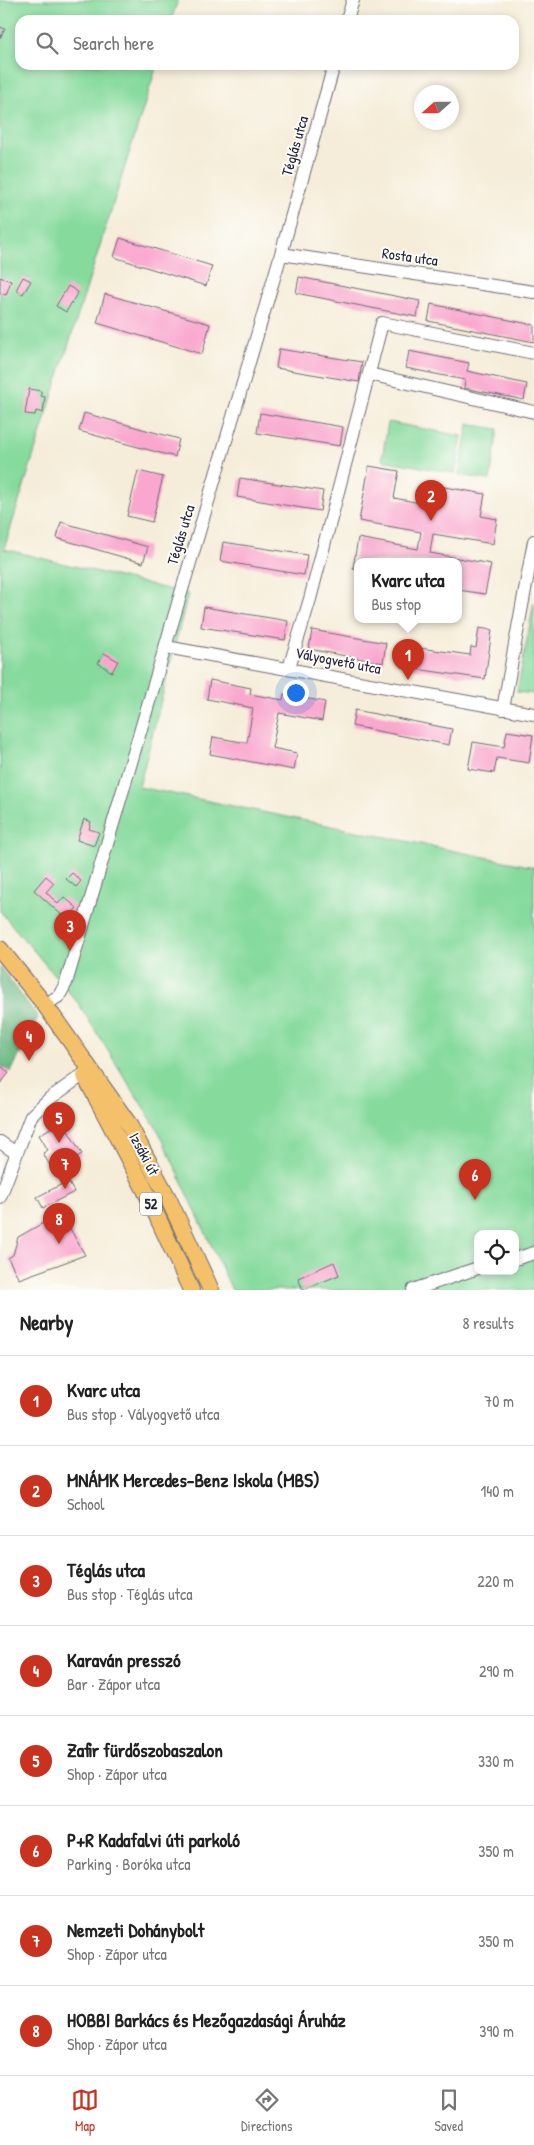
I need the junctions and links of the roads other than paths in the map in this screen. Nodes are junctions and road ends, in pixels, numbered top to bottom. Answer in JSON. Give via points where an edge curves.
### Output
{"nodes":[{"id":1,"x":353,"y":0,"type":"edge"},
{"id":2,"x":348,"y":15,"type":"edge"},
{"id":3,"x":333,"y":70,"type":"edge"},
{"id":4,"x":281,"y":254,"type":"junction"},
{"id":5,"x":534,"y":292,"type":"edge"},
{"id":6,"x":534,"y":353,"type":"edge"},
{"id":7,"x":369,"y":374,"type":"junction"},
{"id":8,"x":534,"y":412,"type":"edge"},
{"id":9,"x":534,"y":540,"type":"edge"},
{"id":10,"x":166,"y":647,"type":"junction"},
{"id":11,"x":289,"y":668,"type":"junction"},
{"id":12,"x":503,"y":710,"type":"junction"},
{"id":13,"x":534,"y":714,"type":"edge"},
{"id":14,"x":0,"y":949,"type":"edge"},
{"id":15,"x":45,"y":1005,"type":"junction"},
{"id":16,"x":77,"y":1052,"type":"junction"},
{"id":17,"x":84,"y":1074,"type":"junction"},
{"id":18,"x":0,"y":1142,"type":"edge"},
{"id":19,"x":16,"y":1153,"type":"junction"},
{"id":20,"x":0,"y":1197,"type":"edge"},
{"id":21,"x":534,"y":1253,"type":"edge"},
{"id":22,"x":519,"y":1258,"type":"edge"},
{"id":23,"x":534,"y":1258,"type":"edge"},
{"id":24,"x":519,"y":1259,"type":"edge"},
{"id":25,"x":474,"y":1269,"type":"edge"},
{"id":26,"x":191,"y":1290,"type":"edge"},
{"id":27,"x":211,"y":1290,"type":"edge"},
{"id":28,"x":413,"y":1290,"type":"edge"}],
"edges":[{"from":1,"to":2,"type":"street"},
{"from":3,"to":4,"type":"street","name":"Téglás utca"},
{"from":4,"to":5,"type":"street","name":"Rosta utca"},
{"from":4,"to":10,"type":"street","name":"Téglás utca"},
{"from":6,"to":7,"type":"street","via":[[382,323]]},
{"from":7,"to":8,"type":"street"},
{"from":7,"to":11,"type":"street"},
{"from":9,"to":12,"type":"street"},
{"from":10,"to":11,"type":"street","name":"Vályogvető utca"},
{"from":10,"to":15,"type":"street","name":"Téglás utca","via":[[66,983],[59,996]]},
{"from":11,"to":12,"type":"street","name":"Vályogvető utca"},
{"from":12,"to":13,"type":"street","name":"Vályogvető utca"},
{"from":14,"to":15,"type":"main road","name":"Izsáki út","number":"52"},
{"from":15,"to":16,"type":"main road","name":"Izsáki út","number":"52"},
{"from":16,"to":17,"type":"main road","name":"Izsáki út","number":"52"},
{"from":16,"to":27,"type":"main road","name":"Izsáki út","number":"52","via":[[128,1123]]},
{"from":17,"to":19,"type":"street","via":[[37,1108],[25,1127]]},
{"from":17,"to":26,"type":"main road","name":"Izsáki út","number":"52","via":[[145,1190]]},
{"from":18,"to":19,"type":"street"},
{"from":19,"to":20,"type":"street"},
{"from":21,"to":22,"type":"street"},
{"from":23,"to":24,"type":"street"},
{"from":25,"to":28,"type":"street"}]}
